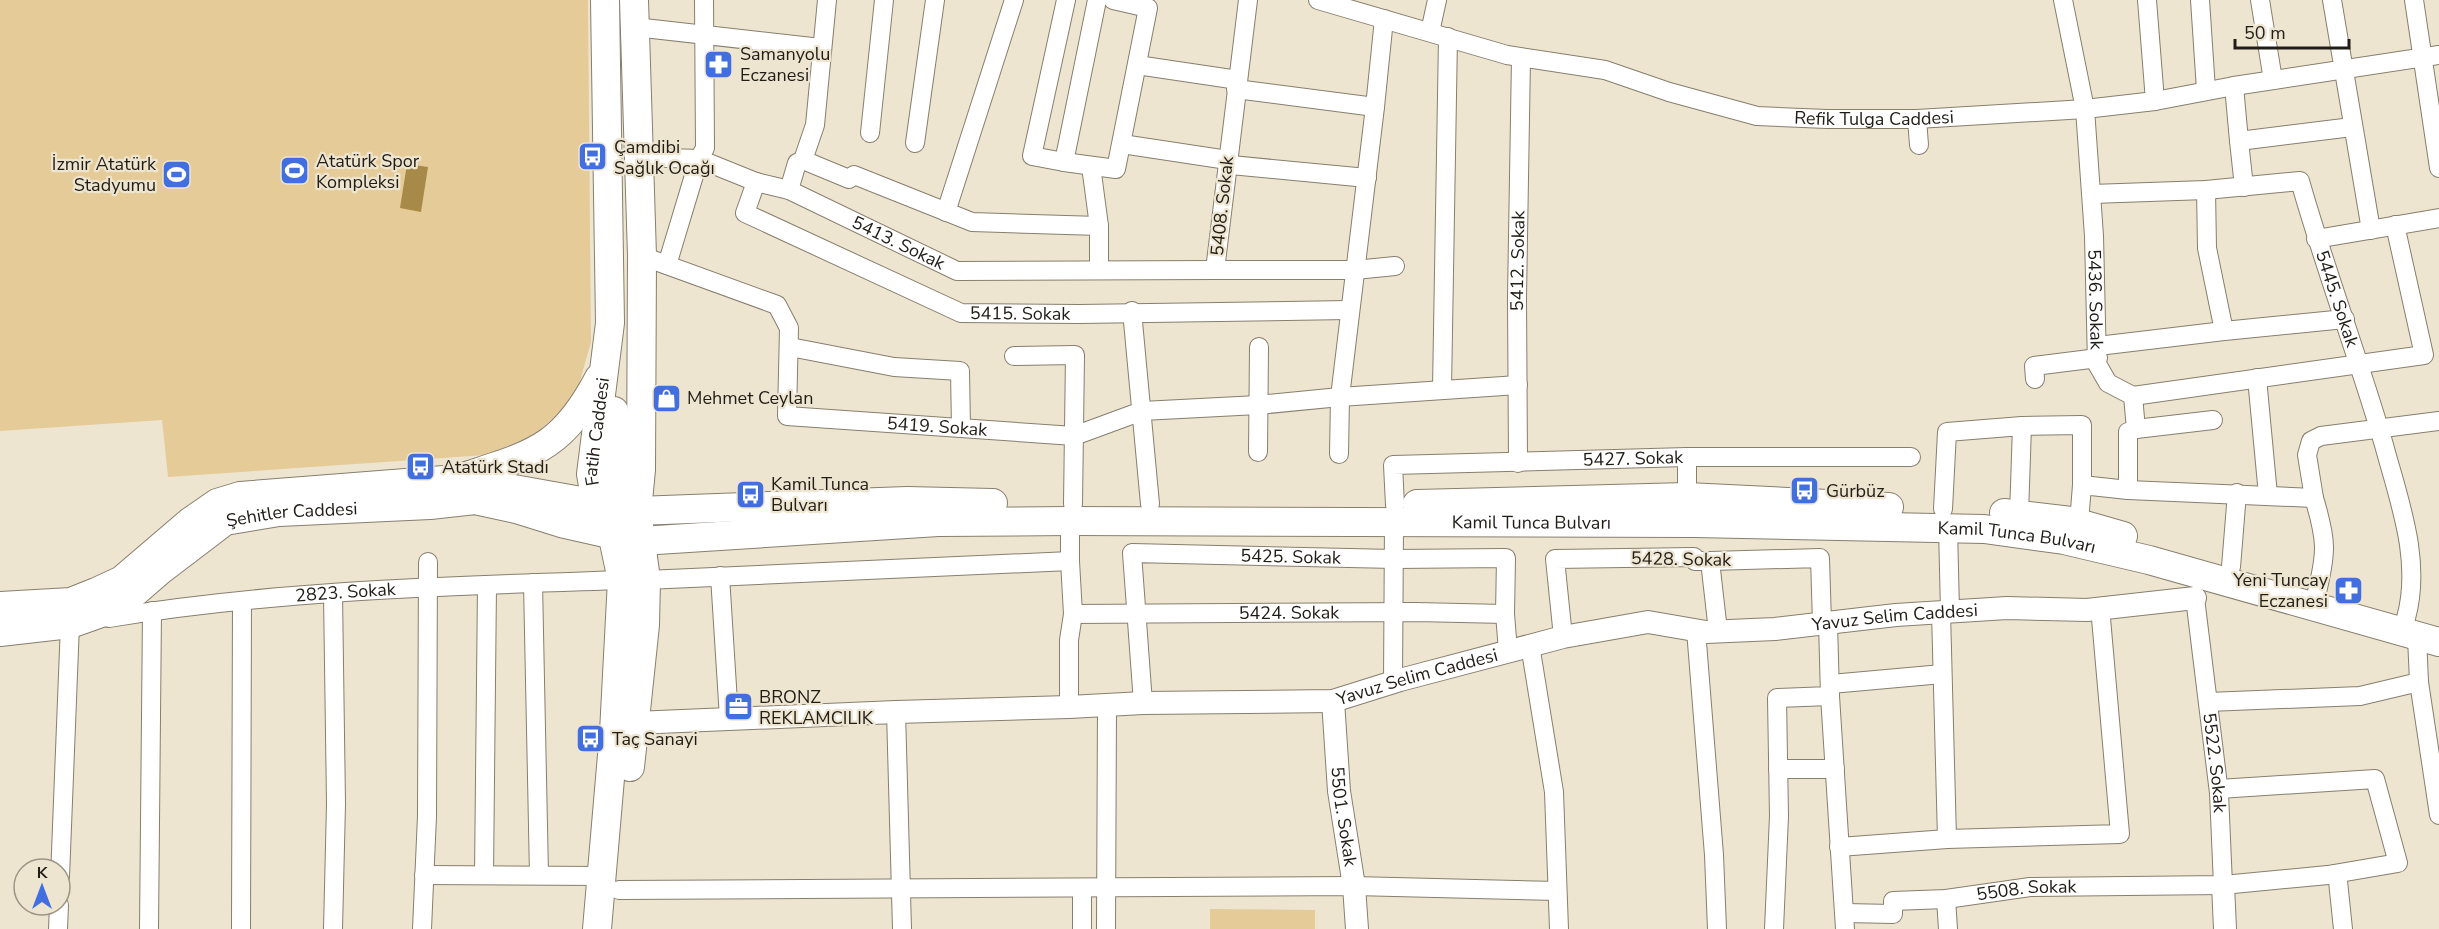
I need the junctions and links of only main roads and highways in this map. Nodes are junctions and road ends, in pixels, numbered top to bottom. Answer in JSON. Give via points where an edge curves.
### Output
{"nodes":[{"id":1,"x":605,"y":0,"type":"edge"},
{"id":2,"x":634,"y":13,"type":"edge"},
{"id":3,"x":610,"y":323,"type":"junction"},
{"id":4,"x":457,"y":479,"type":"junction"},
{"id":5,"x":596,"y":503,"type":"junction"},
{"id":6,"x":1072,"y":512,"type":"junction"},
{"id":7,"x":1394,"y":514,"type":"junction"},
{"id":8,"x":1946,"y":519,"type":"junction"},
{"id":9,"x":628,"y":522,"type":"junction"},
{"id":10,"x":634,"y":580,"type":"junction"},
{"id":11,"x":2212,"y":581,"type":"junction"},
{"id":12,"x":0,"y":606,"type":"edge"},
{"id":13,"x":2425,"y":631,"type":"edge"},
{"id":14,"x":0,"y":632,"type":"edge"},
{"id":15,"x":610,"y":883,"type":"junction"},
{"id":16,"x":597,"y":929,"type":"edge"},
{"id":17,"x":616,"y":929,"type":"edge"}],
"edges":[{"from":1,"to":3,"type":"main road","name":"Fatih Caddesi"},
{"from":2,"to":9,"type":"main road","via":[[638,157],[654,261],[641,470]]},
{"from":3,"to":4,"type":"main road","via":[[599,377],[584,406],[554,439],[513,462]]},
{"from":3,"to":5,"type":"main road","name":"Fatih Caddesi","via":[[591,474]]},
{"from":3,"to":9,"type":"main road","via":[[616,477]]},
{"from":4,"to":5,"type":"main road","name":"Şehitler Caddesi"},
{"from":4,"to":12,"type":"main road","name":"Şehitler Caddesi","via":[[240,496],[217,503],[122,580],[96,592],[71,602]]},
{"from":5,"to":9,"type":"main road","name":"Şehitler Caddesi"},
{"from":6,"to":7,"type":"main road","name":"Kamil Tunca Bulvarı"},
{"from":6,"to":7,"type":"main road","name":"Kamil Tunca Bulvarı","via":[[1150,504]]},
{"from":6,"to":9,"type":"main road","name":"Kamil Tunca Bulvarı","via":[[938,522]]},
{"from":7,"to":8,"type":"main road","name":"Kamil Tunca Bulvarı","via":[[1690,510]]},
{"from":8,"to":11,"type":"main road","name":"Kamil Tunca Bulvarı","via":[[1984,529],[2064,540],[2149,560]]},
{"from":8,"to":11,"type":"main road","name":"Kamil Tunca Bulvarı","via":[[1979,510],[2079,523]]},
{"from":9,"to":10,"type":"main road"},
{"from":9,"to":14,"type":"main road","name":"Şehitler Caddesi","via":[[561,523],[475,500],[279,512],[225,520],[118,608],[70,624]]},
{"from":10,"to":15,"type":"main road","via":[[614,732]]},
{"from":10,"to":15,"type":"main road","via":[[645,625]]},
{"from":11,"to":13,"type":"main road","name":"Kamil Tunca Bulvarı"},
{"from":11,"to":13,"type":"main road","name":"Kamil Tunca Bulvarı","via":[[2316,596]]},
{"from":15,"to":16,"type":"main road"},
{"from":15,"to":17,"type":"main road"}]}
